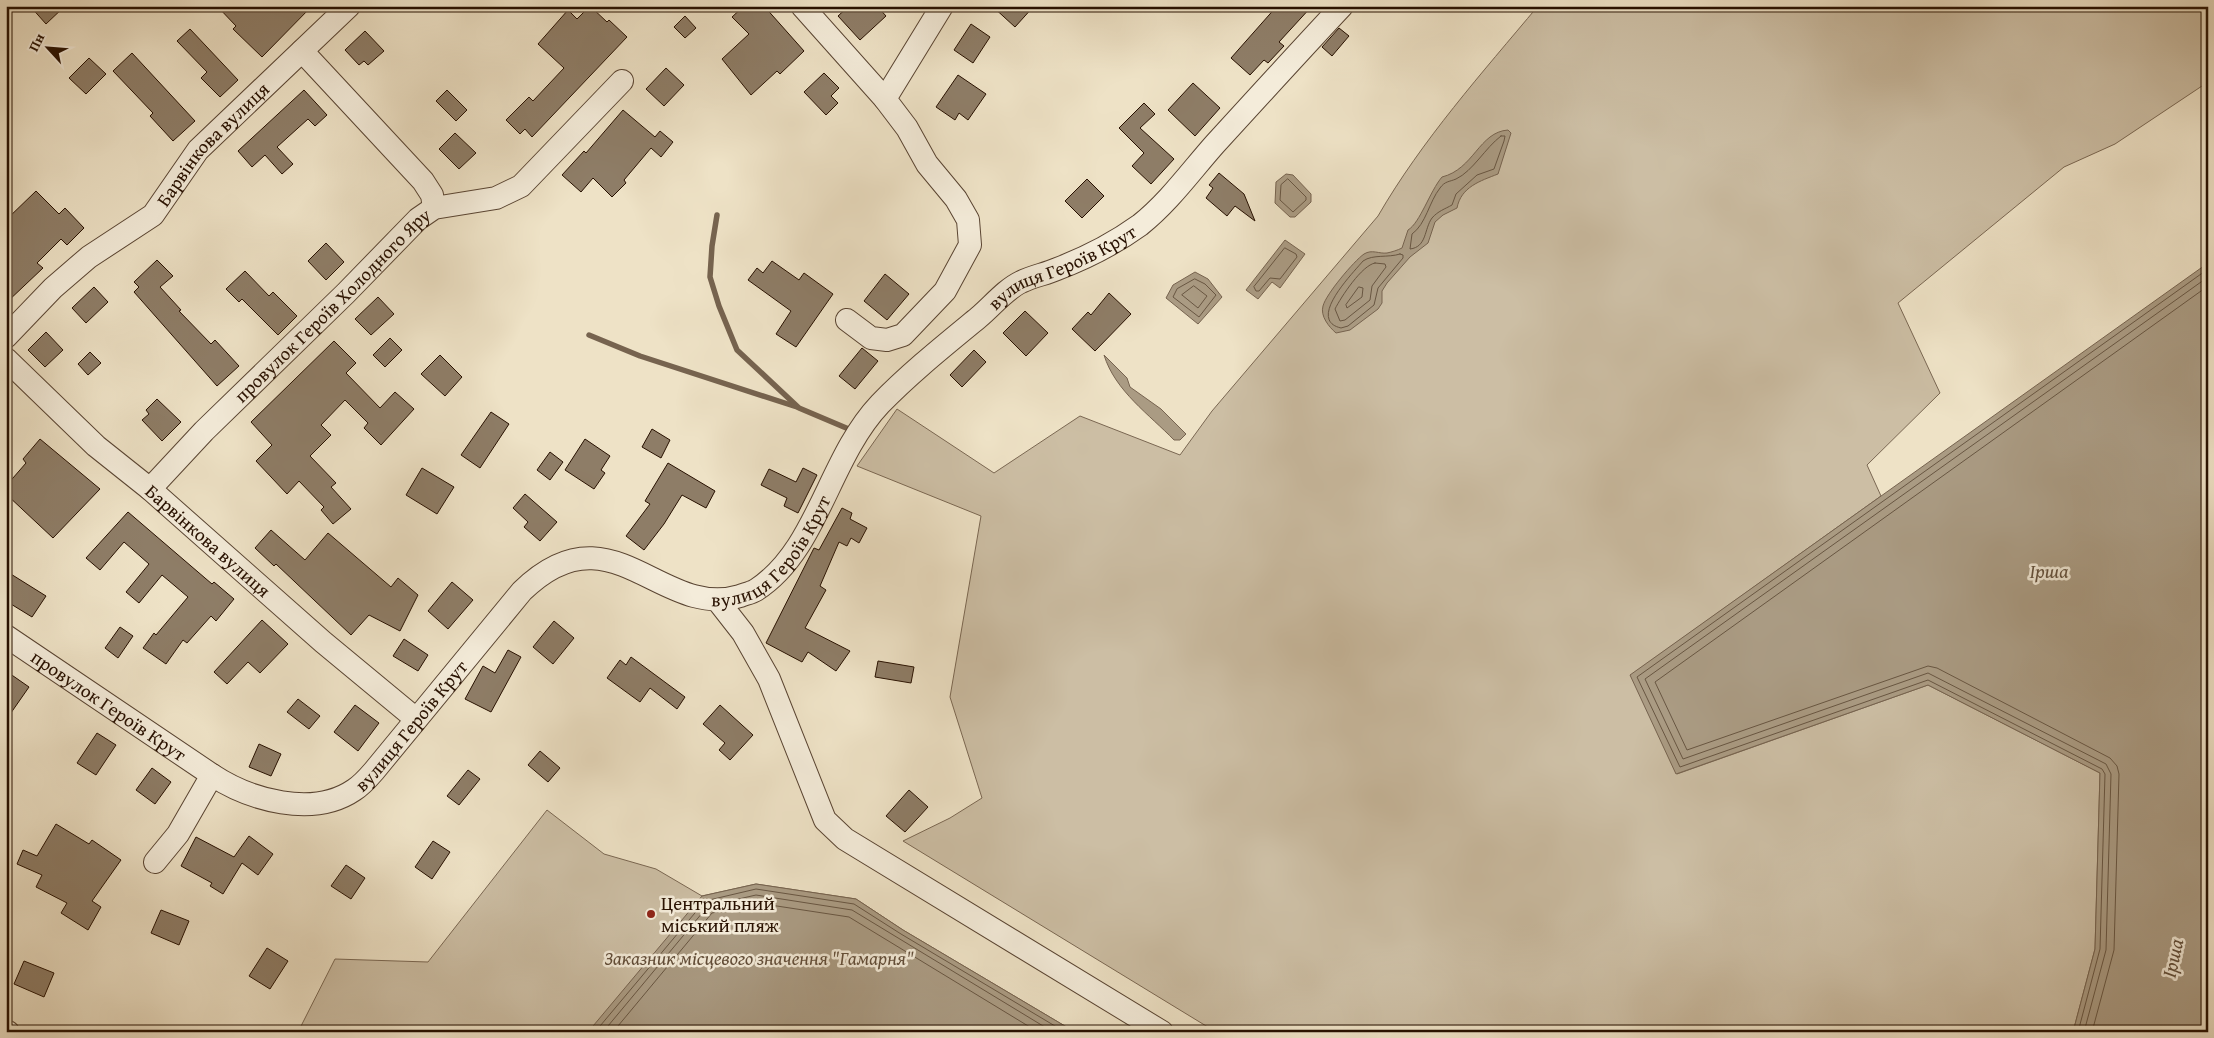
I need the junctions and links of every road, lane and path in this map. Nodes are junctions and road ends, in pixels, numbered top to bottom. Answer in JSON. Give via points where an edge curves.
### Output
{"nodes":[{"id":1,"x":349,"y":6,"type":"edge"},
{"id":2,"x":802,"y":6,"type":"edge"},
{"id":3,"x":942,"y":6,"type":"edge"},
{"id":4,"x":1342,"y":6,"type":"edge"},
{"id":5,"x":302,"y":51,"type":"junction"},
{"id":6,"x":622,"y":81,"type":"dead end"},
{"id":7,"x":885,"y":99,"type":"junction"},
{"id":8,"x":434,"y":208,"type":"junction"},
{"id":9,"x":847,"y":320,"type":"dead end"},
{"id":10,"x":6,"y":337,"type":"edge"},
{"id":11,"x":6,"y":359,"type":"edge"},
{"id":12,"x":150,"y":489,"type":"junction"},
{"id":13,"x":718,"y":601,"type":"junction"},
{"id":14,"x":6,"y":636,"type":"edge"},
{"id":15,"x":416,"y":719,"type":"junction"},
{"id":16,"x":212,"y":775,"type":"junction"},
{"id":17,"x":155,"y":862,"type":"dead end"},
{"id":18,"x":1162,"y":1032,"type":"edge"}],
"edges":[{"from":1,"to":5,"type":"street","name":"Барвінкова вулиця"},
{"from":2,"to":7,"type":"street"},
{"from":3,"to":7,"type":"street"},
{"from":4,"to":13,"type":"street","name":"вулиця Героїв Крут","via":[[1175,190],[1141,223],[1084,257],[1019,283],[891,394],[851,442],[801,541],[780,570],[754,592]]},
{"from":5,"to":8,"type":"street","via":[[423,181],[432,195]]},
{"from":5,"to":10,"type":"street","name":"Барвінкова вулиця","via":[[198,150],[153,215],[89,257],[53,288]]},
{"from":6,"to":8,"type":"street","name":"провулок Героїв Холодного Яру","via":[[521,186],[496,198]]},
{"from":7,"to":9,"type":"street","via":[[907,128],[927,164],[956,198],[968,220],[970,245],[945,291],[903,335],[887,340],[871,338]]},
{"from":8,"to":12,"type":"street","name":"провулок Героїв Холодного Яру","via":[[408,228],[346,293],[210,424]]},
{"from":11,"to":12,"type":"street","name":"Барвінкова вулиця","via":[[73,424]]},
{"from":12,"to":15,"type":"street","name":"Барвінкова вулиця","via":[[323,642]]},
{"from":13,"to":15,"type":"street","name":"вулиця Героїв Крут","via":[[683,593],[615,561],[584,559],[551,567],[522,590]]},
{"from":13,"to":18,"type":"street","via":[[743,633],[769,680],[826,820],[838,832]]},
{"from":14,"to":16,"type":"street","name":"провулок Героїв Крут"},
{"from":15,"to":16,"type":"street","name":"вулиця Героїв Крут","via":[[363,782],[332,800],[269,801]]},
{"from":16,"to":17,"type":"street","via":[[178,834]]}]}
